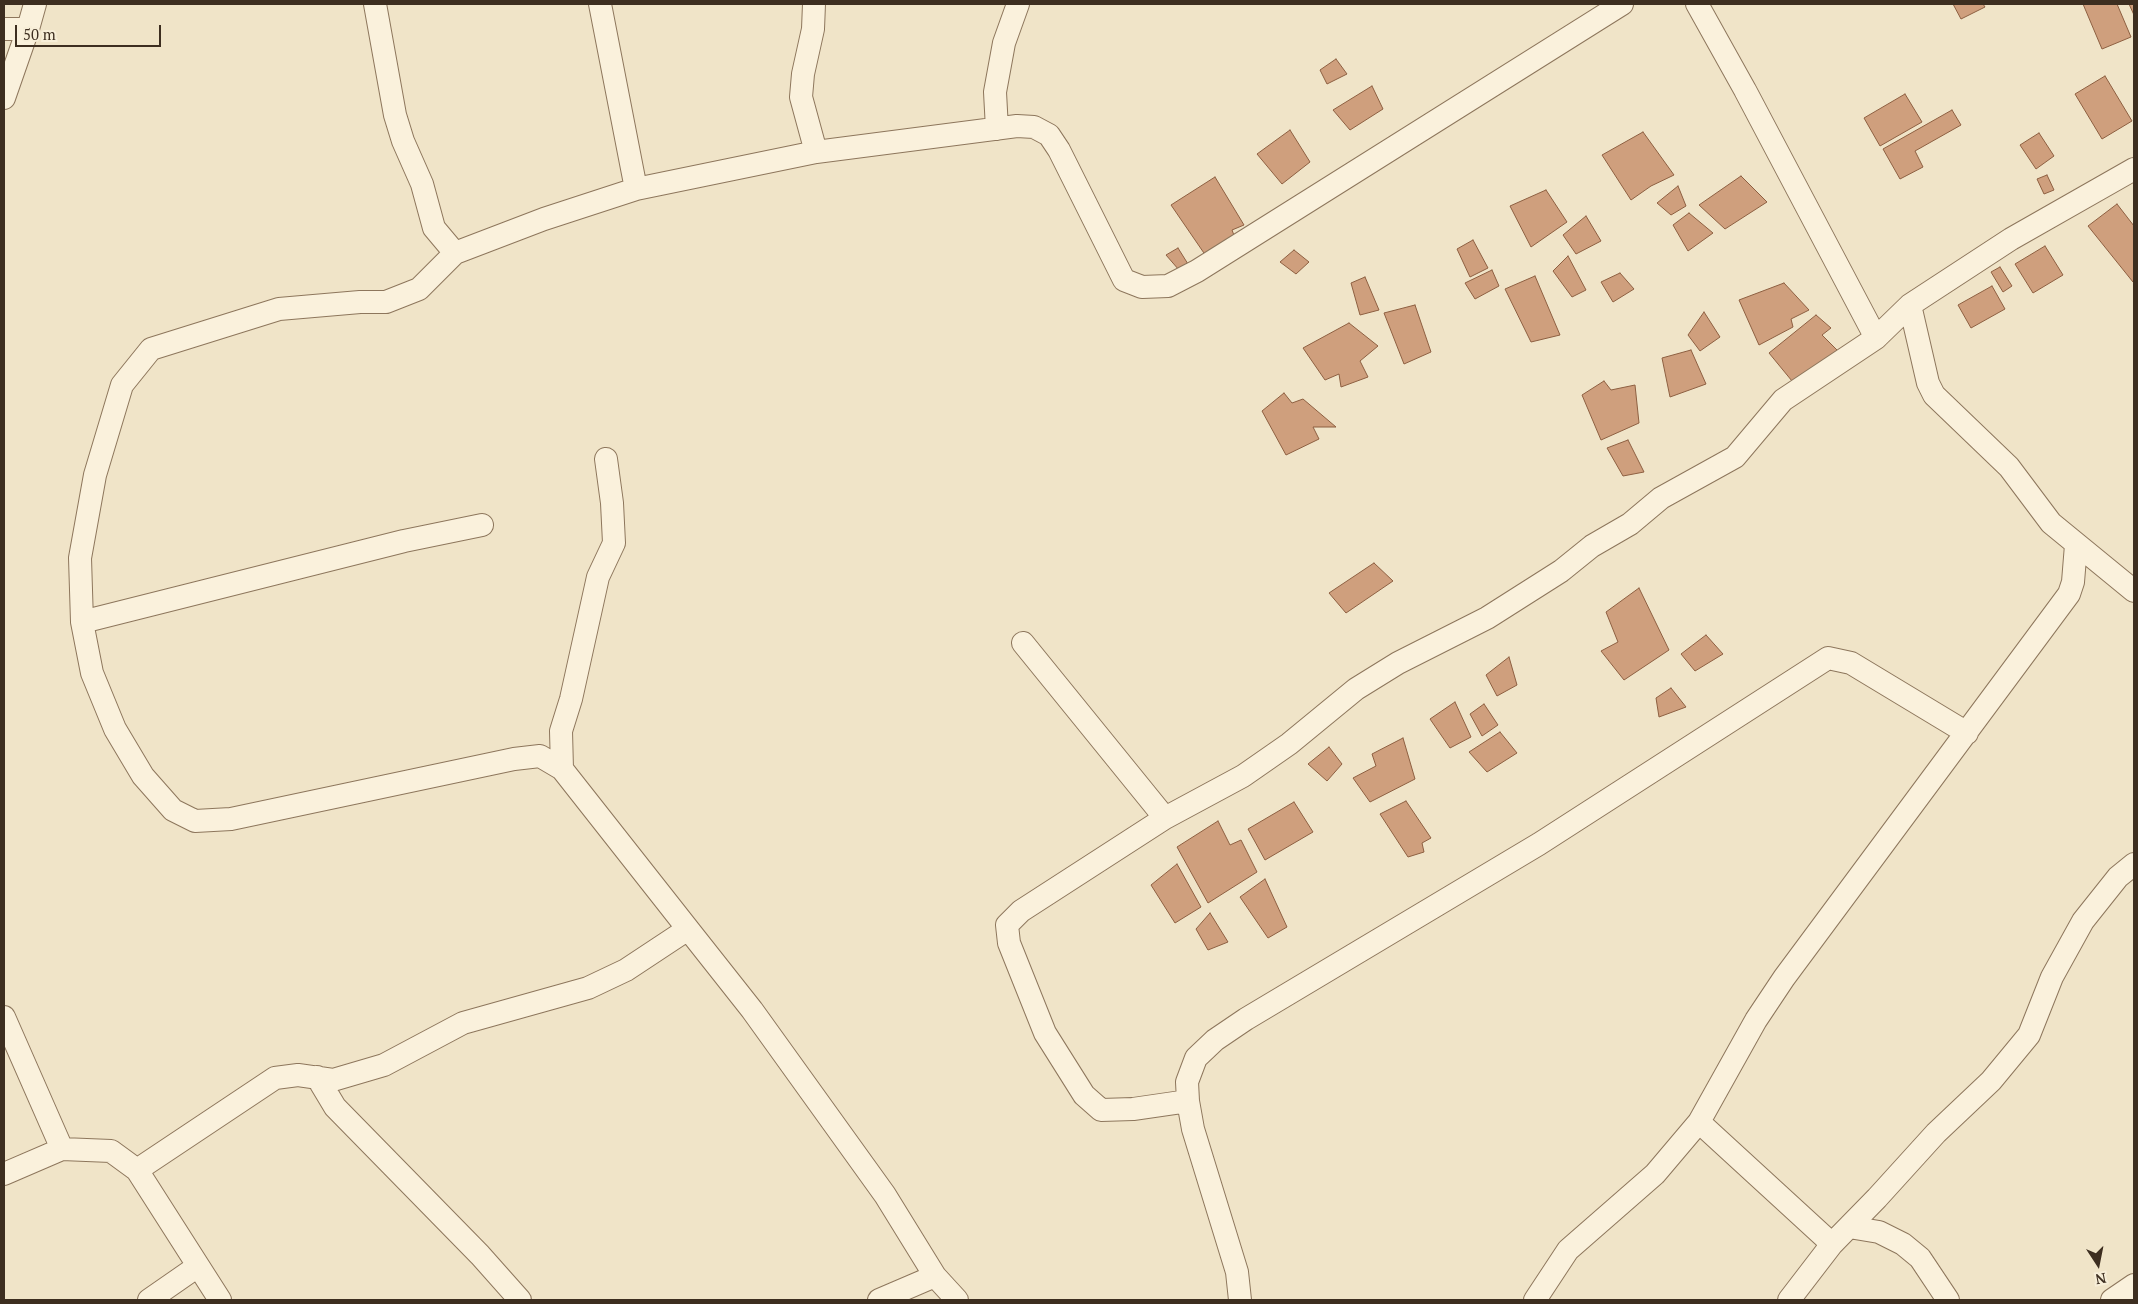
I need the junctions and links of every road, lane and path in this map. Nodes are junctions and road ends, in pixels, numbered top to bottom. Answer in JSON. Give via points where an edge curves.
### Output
{"nodes":[{"id":1,"x":35,"y":4,"type":"edge"},
{"id":2,"x":375,"y":4,"type":"edge"},
{"id":3,"x":600,"y":4,"type":"edge"},
{"id":4,"x":814,"y":4,"type":"edge"},
{"id":5,"x":1018,"y":4,"type":"edge"},
{"id":6,"x":1622,"y":4,"type":"edge"},
{"id":7,"x":1697,"y":4,"type":"edge"},
{"id":8,"x":4,"y":29,"type":"edge"},
{"id":9,"x":28,"y":29,"type":"junction"},
{"id":10,"x":4,"y":98,"type":"edge"},
{"id":11,"x":997,"y":129,"type":"junction"},
{"id":12,"x":816,"y":152,"type":"junction"},
{"id":13,"x":2134,"y":169,"type":"edge"},
{"id":14,"x":636,"y":190,"type":"junction"},
{"id":15,"x":455,"y":253,"type":"junction"},
{"id":16,"x":1910,"y":305,"type":"junction"},
{"id":17,"x":1876,"y":338,"type":"junction"},
{"id":18,"x":606,"y":459,"type":"dead end"},
{"id":19,"x":482,"y":525,"type":"dead end"},
{"id":20,"x":2076,"y":545,"type":"junction"},
{"id":21,"x":2134,"y":591,"type":"edge"},
{"id":22,"x":82,"y":622,"type":"junction"},
{"id":23,"x":1023,"y":644,"type":"dead end"},
{"id":24,"x":1968,"y":733,"type":"junction"},
{"id":25,"x":562,"y":769,"type":"junction"},
{"id":26,"x":1165,"y":818,"type":"junction"},
{"id":27,"x":2134,"y":864,"type":"edge"},
{"id":28,"x":688,"y":929,"type":"junction"},
{"id":29,"x":4,"y":1017,"type":"edge"},
{"id":30,"x":316,"y":1077,"type":"junction"},
{"id":31,"x":1188,"y":1102,"type":"junction"},
{"id":32,"x":1699,"y":1122,"type":"junction"},
{"id":33,"x":62,"y":1149,"type":"junction"},
{"id":34,"x":136,"y":1170,"type":"junction"},
{"id":35,"x":4,"y":1174,"type":"edge"},
{"id":36,"x":1849,"y":1227,"type":"junction"},
{"id":37,"x":1832,"y":1244,"type":"junction"},
{"id":38,"x":198,"y":1266,"type":"junction"},
{"id":39,"x":935,"y":1276,"type":"junction"},
{"id":40,"x":2134,"y":1285,"type":"edge"},
{"id":41,"x":149,"y":1300,"type":"edge"},
{"id":42,"x":220,"y":1300,"type":"edge"},
{"id":43,"x":520,"y":1300,"type":"edge"},
{"id":44,"x":879,"y":1300,"type":"edge"},
{"id":45,"x":957,"y":1300,"type":"edge"},
{"id":46,"x":1240,"y":1300,"type":"edge"},
{"id":47,"x":1535,"y":1300,"type":"edge"},
{"id":48,"x":1789,"y":1300,"type":"edge"},
{"id":49,"x":1948,"y":1300,"type":"edge"},
{"id":50,"x":2112,"y":1300,"type":"edge"}],
"edges":[{"from":1,"to":9,"type":"street"},
{"from":2,"to":15,"type":"street","via":[[394,114],[422,184],[434,228]]},
{"from":3,"to":14,"type":"street"},
{"from":4,"to":12,"type":"street","via":[[801,97]]},
{"from":5,"to":11,"type":"street","via":[[1004,43],[995,92]]},
{"from":6,"to":11,"type":"street","via":[[1206,266],[1168,286],[1142,287],[1124,280],[1049,135],[1034,127]]},
{"from":7,"to":17,"type":"street"},
{"from":8,"to":9,"type":"street"},
{"from":9,"to":10,"type":"street"},
{"from":11,"to":12,"type":"street"},
{"from":12,"to":14,"type":"street"},
{"from":13,"to":16,"type":"street","via":[[2011,239]]},
{"from":14,"to":15,"type":"street","via":[[544,219]]},
{"from":15,"to":22,"type":"street","via":[[419,289],[386,302],[279,309],[151,349],[122,385],[94,475],[80,558]]},
{"from":16,"to":17,"type":"street"},
{"from":16,"to":20,"type":"street","via":[[1928,383],[1934,395],[2009,467],[2051,522]]},
{"from":17,"to":26,"type":"street","via":[[1783,400],[1735,457],[1661,498],[1630,524],[1487,618],[1398,663],[1356,689],[1289,744],[1243,776]]},
{"from":18,"to":25,"type":"street","via":[[614,543],[598,577],[562,731]]},
{"from":19,"to":22,"type":"street","via":[[404,541]]},
{"from":20,"to":21,"type":"street"},
{"from":20,"to":24,"type":"street","via":[[2069,594]]},
{"from":22,"to":25,"type":"street","via":[[92,672],[115,729],[144,776],[173,810],[195,821],[231,819],[514,759],[540,756]]},
{"from":23,"to":26,"type":"street"},
{"from":24,"to":31,"type":"street","via":[[1851,663],[1828,658],[1539,844],[1215,1040],[1196,1058],[1187,1082]]},
{"from":24,"to":32,"type":"street","via":[[1784,978],[1756,1020]]},
{"from":25,"to":28,"type":"street"},
{"from":26,"to":31,"type":"street","via":[[1006,924],[1009,943],[1046,1033],[1084,1095],[1101,1110],[1133,1110]]},
{"from":27,"to":36,"type":"street","via":[[2118,877],[2083,920],[2052,977],[2028,1035],[1990,1081],[1936,1133]]},
{"from":28,"to":30,"type":"street","via":[[626,970],[588,988],[463,1022],[384,1065],[333,1080]]},
{"from":28,"to":39,"type":"street","via":[[752,1010],[880,1186]]},
{"from":29,"to":33,"type":"street"},
{"from":30,"to":34,"type":"street","via":[[275,1078]]},
{"from":30,"to":43,"type":"street","via":[[334,1107]]},
{"from":31,"to":46,"type":"street","via":[[1193,1129],[1238,1272]]},
{"from":32,"to":37,"type":"street"},
{"from":32,"to":47,"type":"street","via":[[1655,1174],[1568,1250]]},
{"from":33,"to":34,"type":"street","via":[[111,1151]]},
{"from":33,"to":35,"type":"street"},
{"from":34,"to":38,"type":"street"},
{"from":36,"to":37,"type":"street"},
{"from":36,"to":49,"type":"street","via":[[1879,1232],[1903,1244],[1920,1258]]},
{"from":37,"to":48,"type":"street"},
{"from":38,"to":41,"type":"street"},
{"from":38,"to":42,"type":"street"},
{"from":39,"to":44,"type":"street"},
{"from":39,"to":45,"type":"street"},
{"from":40,"to":50,"type":"street"}]}
